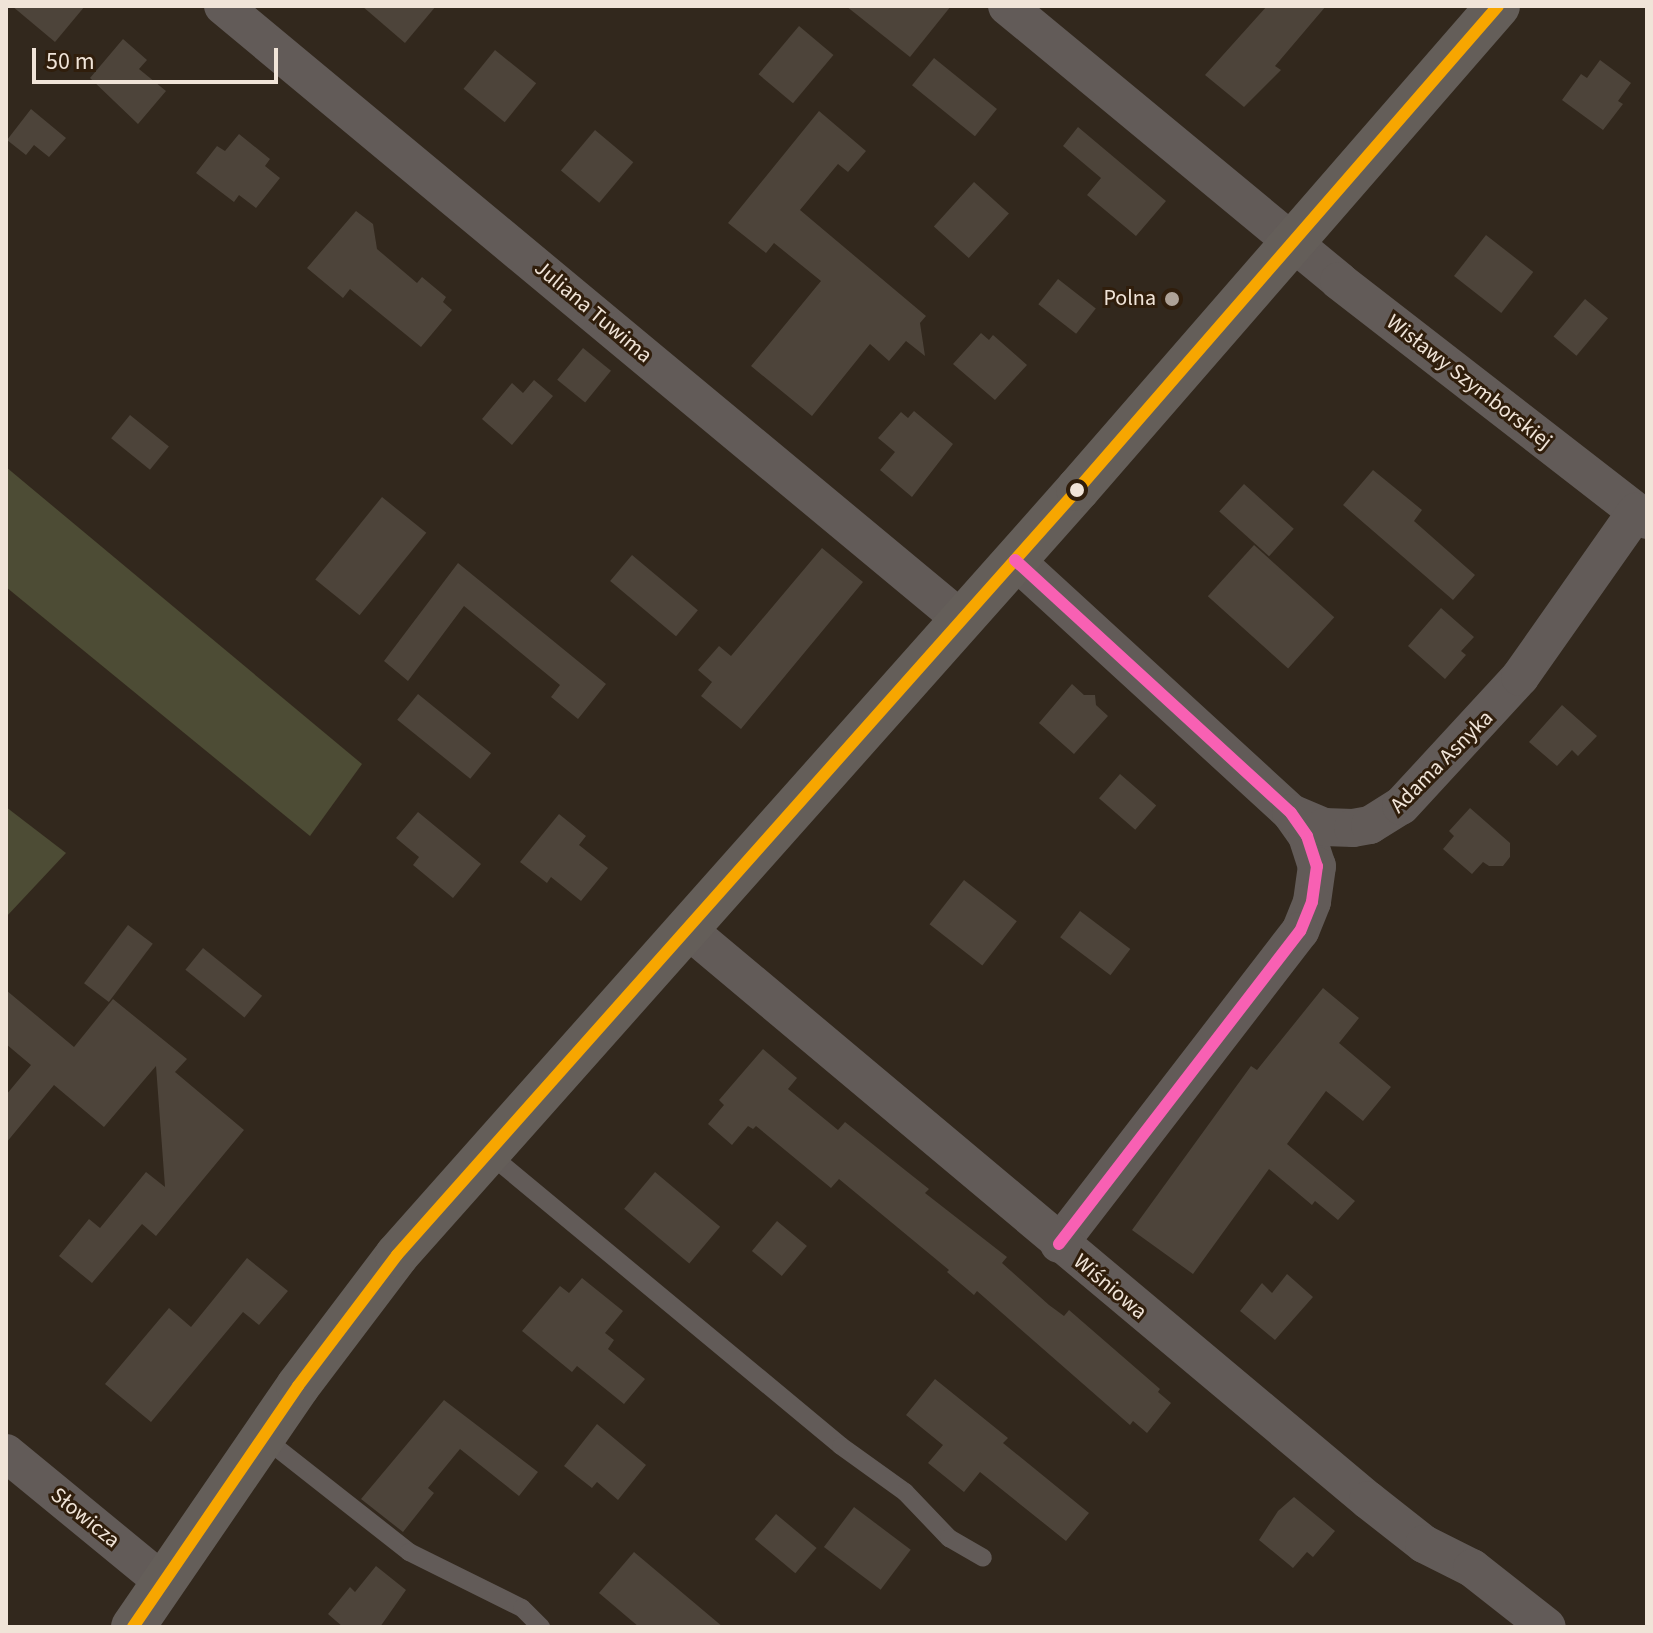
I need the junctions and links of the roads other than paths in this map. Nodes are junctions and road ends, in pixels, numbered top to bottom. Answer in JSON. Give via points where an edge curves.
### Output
{"nodes":[{"id":1,"x":223,"y":6,"type":"edge"},
{"id":2,"x":1007,"y":6,"type":"edge"},
{"id":3,"x":1498,"y":6,"type":"edge"},
{"id":4,"x":1293,"y":242,"type":"junction"},
{"id":5,"x":1642,"y":516,"type":"edge"},
{"id":6,"x":1015,"y":560,"type":"junction"},
{"id":7,"x":962,"y":620,"type":"junction"},
{"id":8,"x":1291,"y":813,"type":"junction"},
{"id":9,"x":687,"y":929,"type":"junction"},
{"id":10,"x":487,"y":1152,"type":"junction"},
{"id":11,"x":1059,"y":1244,"type":"junction"},
{"id":12,"x":263,"y":1437,"type":"junction"},
{"id":13,"x":6,"y":1453,"type":"edge"},
{"id":14,"x":983,"y":1558,"type":"dead end"},
{"id":15,"x":163,"y":1582,"type":"junction"},
{"id":16,"x":133,"y":1627,"type":"edge"},
{"id":17,"x":541,"y":1627,"type":"edge"},
{"id":18,"x":1547,"y":1627,"type":"edge"}],
"edges":[{"from":1,"to":7,"type":"street","name":"Juliana Tuwima"},
{"from":2,"to":4,"type":"street","name":"Wisławy Szymborskiej"},
{"from":3,"to":4,"type":"street"},
{"from":4,"to":5,"type":"street","name":"Wisławy Szymborskiej"},
{"from":4,"to":6,"type":"street"},
{"from":5,"to":8,"type":"street","name":"Adama Asnyka","via":[[1520,677],[1401,806],[1378,822],[1353,828],[1324,827]]},
{"from":6,"to":7,"type":"street"},
{"from":6,"to":8,"type":"street"},
{"from":7,"to":9,"type":"street"},
{"from":8,"to":11,"type":"street","via":[[1315,852],[1316,884],[1307,918]]},
{"from":9,"to":10,"type":"street"},
{"from":9,"to":11,"type":"street","name":"Wiśniowa"},
{"from":10,"to":12,"type":"street","via":[[368,1291]]},
{"from":10,"to":14,"type":"lane","via":[[841,1446],[905,1492],[949,1538]]},
{"from":11,"to":18,"type":"street","name":"Wiśniowa","via":[[1405,1530],[1472,1568]]},
{"from":12,"to":15,"type":"street"},
{"from":12,"to":17,"type":"lane","via":[[409,1552],[522,1608]]},
{"from":13,"to":15,"type":"street","name":"Słowicza"},
{"from":15,"to":16,"type":"street"}]}
